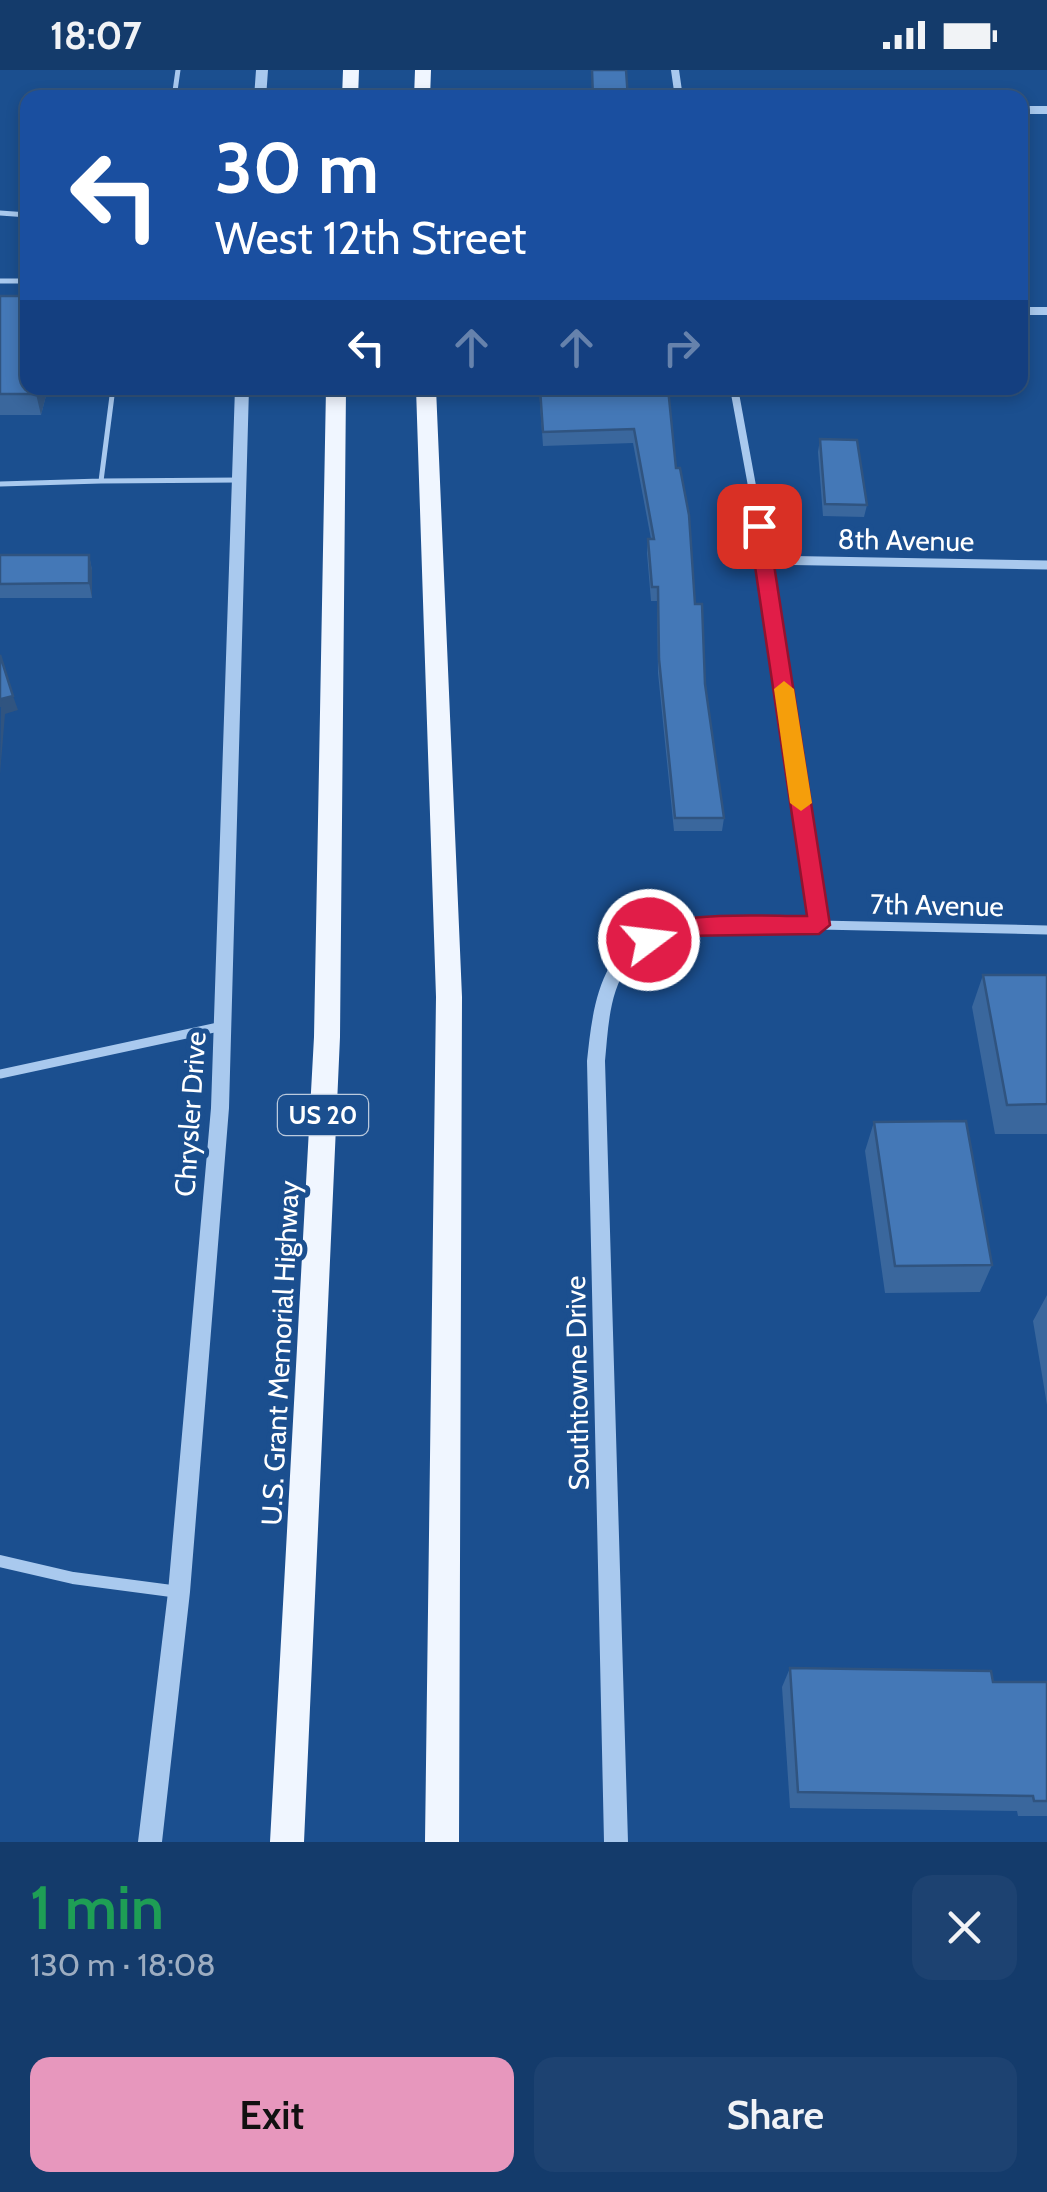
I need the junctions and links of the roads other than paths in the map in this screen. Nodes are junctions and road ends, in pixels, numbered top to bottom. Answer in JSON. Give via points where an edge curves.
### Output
{"nodes":[{"id":1,"x":112,"y":395,"type":"edge"},
{"id":2,"x":242,"y":395,"type":"edge"},
{"id":3,"x":336,"y":395,"type":"edge"},
{"id":4,"x":426,"y":395,"type":"edge"},
{"id":5,"x":735,"y":395,"type":"edge"},
{"id":6,"x":239,"y":480,"type":"junction"},
{"id":7,"x":101,"y":481,"type":"junction"},
{"id":8,"x":0,"y":484,"type":"edge"},
{"id":9,"x":765,"y":560,"type":"junction"},
{"id":10,"x":1047,"y":565,"type":"edge"},
{"id":11,"x":819,"y":925,"type":"junction"},
{"id":12,"x":1047,"y":930,"type":"edge"},
{"id":13,"x":649,"y":940,"type":"joint"},
{"id":14,"x":223,"y":1026,"type":"junction"},
{"id":15,"x":0,"y":1074,"type":"edge"},
{"id":16,"x":0,"y":1561,"type":"edge"},
{"id":17,"x":178,"y":1592,"type":"junction"},
{"id":18,"x":150,"y":1842,"type":"edge"},
{"id":19,"x":288,"y":1842,"type":"edge"},
{"id":20,"x":442,"y":1842,"type":"edge"},
{"id":21,"x":616,"y":1842,"type":"edge"}],
"edges":[{"from":1,"to":7,"type":"lane"},
{"from":2,"to":6,"type":"street","name":"Chrysler Drive"},
{"from":3,"to":19,"type":"main road","name":"U.S. Grant Memorial Highway","number":"US 20","via":[[327,1037]]},
{"from":4,"to":20,"type":"main road","via":[[449,997]]},
{"from":5,"to":9,"type":"street"},
{"from":6,"to":7,"type":"lane"},
{"from":6,"to":14,"type":"street","name":"Chrysler Drive"},
{"from":7,"to":8,"type":"lane"},
{"from":9,"to":10,"type":"street","name":"8th Avenue"},
{"from":9,"to":11,"type":"street"},
{"from":11,"to":12,"type":"street","name":"7th Avenue"},
{"from":11,"to":13,"type":"street","name":"7th Avenue","via":[[676,927]]},
{"from":13,"to":21,"type":"street","name":"Southtowne Drive","via":[[616,971],[604,1000],[596,1061]]},
{"from":14,"to":15,"type":"street"},
{"from":14,"to":17,"type":"street","name":"Chrysler Drive"},
{"from":16,"to":17,"type":"street"},
{"from":17,"to":18,"type":"street","name":"Chrysler Drive"}]}
